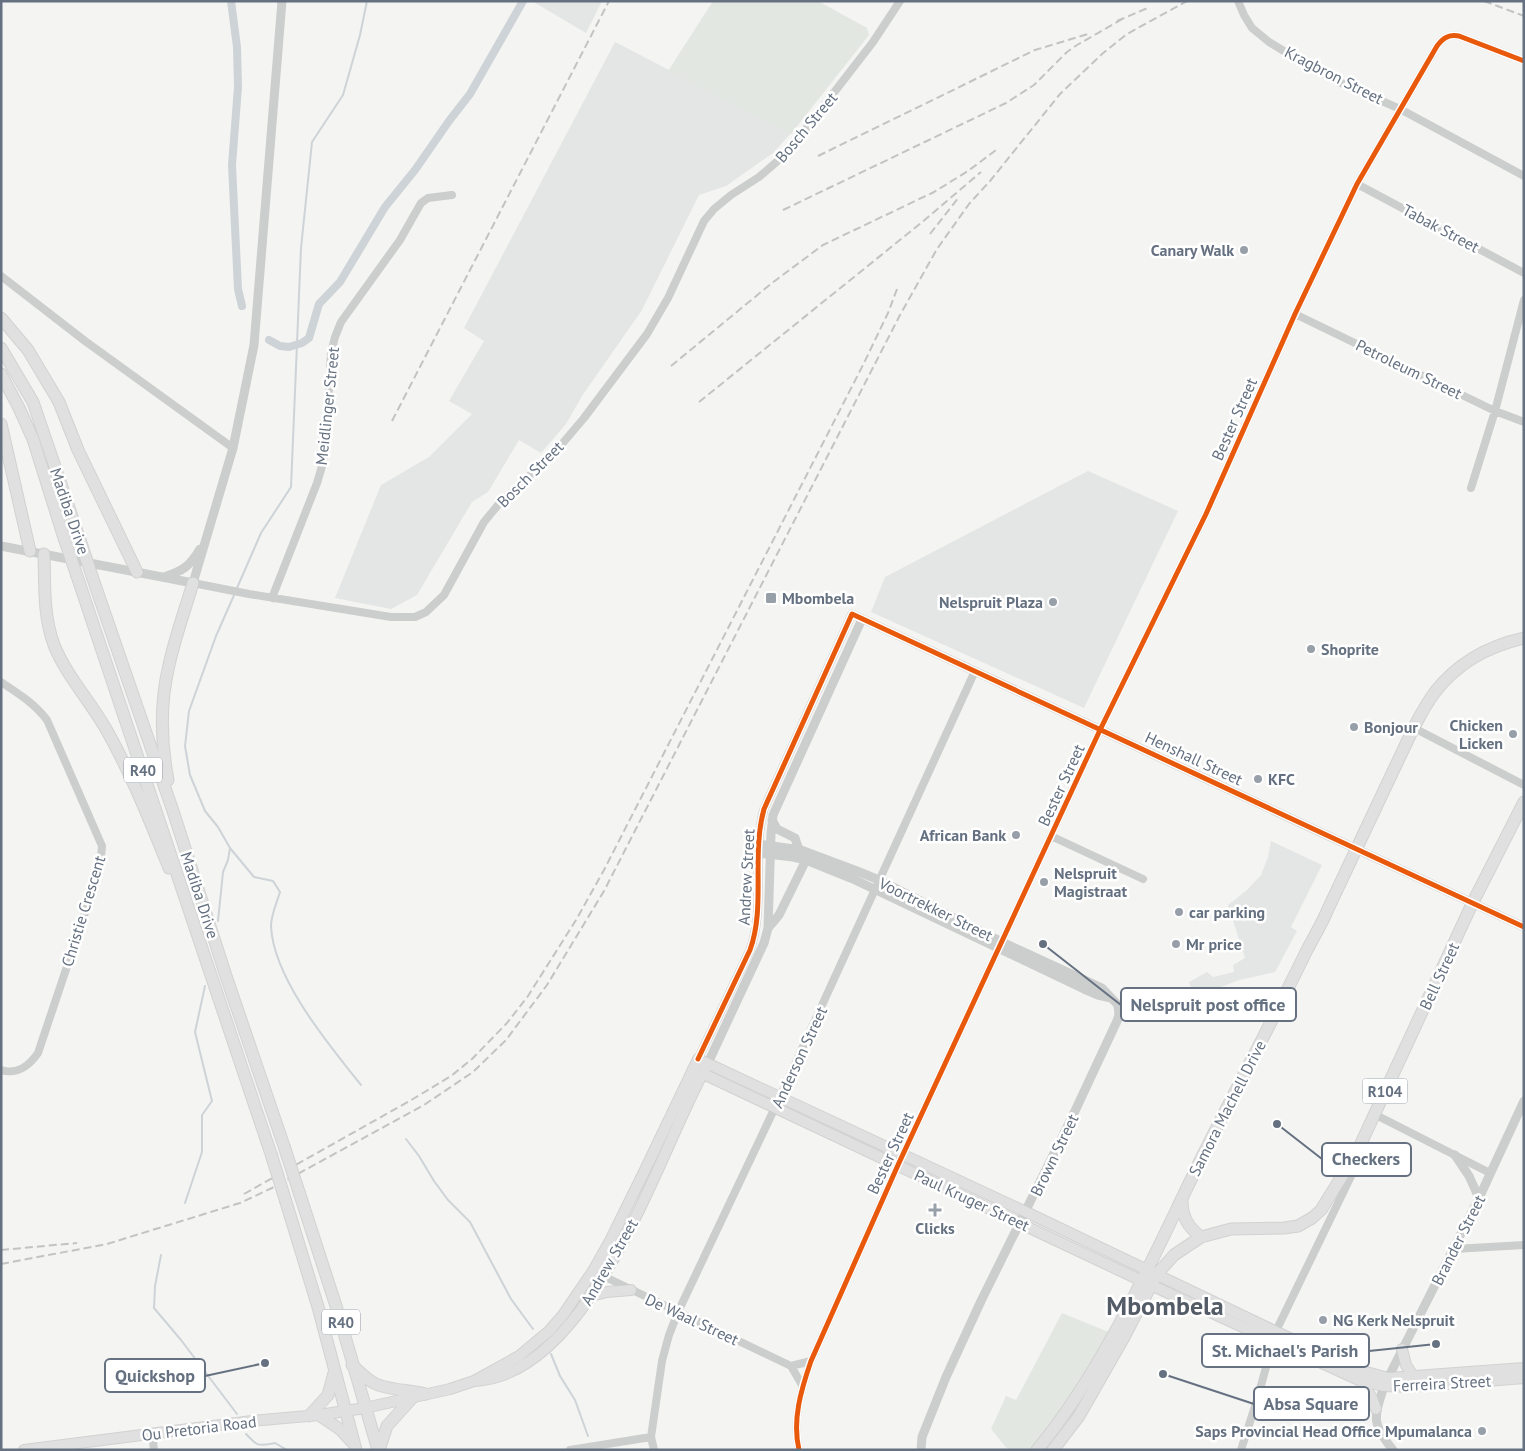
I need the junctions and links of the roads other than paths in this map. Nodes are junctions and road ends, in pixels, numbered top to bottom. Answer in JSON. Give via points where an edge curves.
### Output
{"nodes":[{"id":1,"x":282,"y":1,"type":"edge"},
{"id":2,"x":900,"y":1,"type":"edge"},
{"id":3,"x":1238,"y":1,"type":"edge"},
{"id":4,"x":1524,"y":61,"type":"edge"},
{"id":5,"x":1400,"y":108,"type":"junction"},
{"id":6,"x":1524,"y":176,"type":"edge"},
{"id":7,"x":1357,"y":184,"type":"junction"},
{"id":8,"x":452,"y":195,"type":"dead end"},
{"id":9,"x":1524,"y":273,"type":"edge"},
{"id":10,"x":1,"y":276,"type":"edge"},
{"id":11,"x":1524,"y":300,"type":"edge"},
{"id":12,"x":1295,"y":314,"type":"junction"},
{"id":13,"x":1,"y":318,"type":"edge"},
{"id":14,"x":1,"y":348,"type":"edge"},
{"id":15,"x":1,"y":374,"type":"edge"},
{"id":16,"x":1495,"y":411,"type":"junction"},
{"id":17,"x":1524,"y":422,"type":"edge"},
{"id":18,"x":1,"y":424,"type":"edge"},
{"id":19,"x":233,"y":448,"type":"junction"},
{"id":20,"x":1471,"y":488,"type":"dead end"},
{"id":21,"x":207,"y":535,"type":"junction"},
{"id":22,"x":1,"y":546,"type":"edge"},
{"id":23,"x":30,"y":551,"type":"junction"},
{"id":24,"x":44,"y":554,"type":"junction"},
{"id":25,"x":137,"y":572,"type":"junction"},
{"id":26,"x":164,"y":578,"type":"junction"},
{"id":27,"x":193,"y":583,"type":"junction"},
{"id":28,"x":272,"y":598,"type":"junction"},
{"id":29,"x":852,"y":614,"type":"joint"},
{"id":30,"x":862,"y":619,"type":"junction"},
{"id":31,"x":1524,"y":638,"type":"edge"},
{"id":32,"x":975,"y":671,"type":"junction"},
{"id":33,"x":1,"y":682,"type":"edge"},
{"id":34,"x":1414,"y":728,"type":"junction"},
{"id":35,"x":1100,"y":730,"type":"junction"},
{"id":36,"x":1524,"y":785,"type":"edge"},
{"id":37,"x":1524,"y":802,"type":"edge"},
{"id":38,"x":174,"y":814,"type":"junction"},
{"id":39,"x":772,"y":820,"type":"junction"},
{"id":40,"x":1051,"y":836,"type":"junction"},
{"id":41,"x":758,"y":844,"type":"junction"},
{"id":42,"x":1355,"y":849,"type":"junction"},
{"id":43,"x":771,"y":850,"type":"junction"},
{"id":44,"x":798,"y":850,"type":"junction"},
{"id":45,"x":758,"y":853,"type":"junction"},
{"id":46,"x":806,"y":860,"type":"junction"},
{"id":47,"x":1143,"y":879,"type":"dead end"},
{"id":48,"x":877,"y":884,"type":"junction"},
{"id":49,"x":1472,"y":904,"type":"junction"},
{"id":50,"x":1524,"y":927,"type":"edge"},
{"id":51,"x":768,"y":928,"type":"junction"},
{"id":52,"x":196,"y":934,"type":"junction"},
{"id":53,"x":1000,"y":945,"type":"junction"},
{"id":54,"x":1111,"y":998,"type":"joint"},
{"id":55,"x":703,"y":1061,"type":"junction"},
{"id":56,"x":1,"y":1070,"type":"edge"},
{"id":57,"x":698,"y":1071,"type":"junction"},
{"id":58,"x":780,"y":1097,"type":"junction"},
{"id":59,"x":1524,"y":1101,"type":"edge"},
{"id":60,"x":775,"y":1107,"type":"junction"},
{"id":61,"x":1374,"y":1114,"type":"junction"},
{"id":62,"x":1520,"y":1118,"type":"edge"},
{"id":63,"x":1357,"y":1152,"type":"junction"},
{"id":64,"x":903,"y":1155,"type":"junction"},
{"id":65,"x":1455,"y":1156,"type":"junction"},
{"id":66,"x":898,"y":1165,"type":"junction"},
{"id":67,"x":1490,"y":1173,"type":"junction"},
{"id":68,"x":1479,"y":1198,"type":"junction"},
{"id":69,"x":1182,"y":1199,"type":"junction"},
{"id":70,"x":1026,"y":1212,"type":"junction"},
{"id":71,"x":1021,"y":1223,"type":"junction"},
{"id":72,"x":1201,"y":1237,"type":"junction"},
{"id":73,"x":1524,"y":1245,"type":"edge"},
{"id":74,"x":1454,"y":1249,"type":"junction"},
{"id":75,"x":593,"y":1271,"type":"junction"},
{"id":76,"x":604,"y":1277,"type":"junction"},
{"id":77,"x":1149,"y":1277,"type":"junction"},
{"id":78,"x":631,"y":1290,"type":"junction"},
{"id":79,"x":591,"y":1296,"type":"junction"},
{"id":80,"x":678,"y":1312,"type":"junction"},
{"id":81,"x":1274,"y":1336,"type":"junction"},
{"id":82,"x":1402,"y":1349,"type":"junction"},
{"id":83,"x":811,"y":1362,"type":"junction"},
{"id":84,"x":352,"y":1365,"type":"junction"},
{"id":85,"x":791,"y":1366,"type":"junction"},
{"id":86,"x":1524,"y":1368,"type":"edge"},
{"id":87,"x":334,"y":1370,"type":"junction"},
{"id":88,"x":1413,"y":1376,"type":"junction"},
{"id":89,"x":1524,"y":1378,"type":"edge"},
{"id":90,"x":474,"y":1381,"type":"junction"},
{"id":91,"x":1361,"y":1381,"type":"junction"},
{"id":92,"x":1386,"y":1382,"type":"junction"},
{"id":93,"x":802,"y":1385,"type":"junction"},
{"id":94,"x":425,"y":1394,"type":"junction"},
{"id":95,"x":413,"y":1397,"type":"junction"},
{"id":96,"x":365,"y":1408,"type":"junction"},
{"id":97,"x":1376,"y":1409,"type":"junction"},
{"id":98,"x":345,"y":1411,"type":"junction"},
{"id":99,"x":314,"y":1416,"type":"junction"},
{"id":100,"x":152,"y":1434,"type":"junction"},
{"id":101,"x":651,"y":1437,"type":"junction"},
{"id":102,"x":355,"y":1447,"type":"edge"},
{"id":103,"x":24,"y":1450,"type":"edge"},
{"id":104,"x":154,"y":1450,"type":"edge"},
{"id":105,"x":378,"y":1450,"type":"edge"},
{"id":106,"x":570,"y":1450,"type":"edge"},
{"id":107,"x":654,"y":1450,"type":"edge"},
{"id":108,"x":799,"y":1450,"type":"edge"},
{"id":109,"x":921,"y":1450,"type":"edge"},
{"id":110,"x":1037,"y":1450,"type":"edge"},
{"id":111,"x":1053,"y":1450,"type":"edge"},
{"id":112,"x":1241,"y":1450,"type":"edge"},
{"id":113,"x":1393,"y":1450,"type":"edge"}],
"edges":[{"from":1,"to":19,"type":"street","via":[[254,345]]},
{"from":2,"to":28,"type":"street","name":"Bosch Street","via":[[873,42],[788,152],[731,194],[704,221],[647,334],[556,450],[498,504],[435,606],[415,616],[391,618]]},
{"from":3,"to":5,"type":"street","name":"Kragbron Street","via":[[1247,21],[1269,42],[1339,82]]},
{"from":4,"to":5,"type":"street","name":"Bester Street","via":[[1452,35],[1442,39],[1437,46]]},
{"from":5,"to":6,"type":"street","name":"Kragbron Street"},
{"from":5,"to":7,"type":"street","name":"Bester Street"},
{"from":7,"to":9,"type":"street","name":"Tabak Street"},
{"from":7,"to":12,"type":"street","name":"Bester Street"},
{"from":8,"to":28,"type":"street","name":"Meidlinger Street","via":[[428,198],[422,203],[334,337],[323,463]]},
{"from":10,"to":19,"type":"street","via":[[92,347]]},
{"from":11,"to":16,"type":"street"},
{"from":12,"to":16,"type":"street","name":"Petroleum Street"},
{"from":12,"to":35,"type":"street","name":"Bester Street","via":[[1206,514]]},
{"from":13,"to":25,"type":"main road","via":[[28,350],[58,402]]},
{"from":14,"to":38,"type":"main road","name":"Madiba Drive","number":"R40","bridge":true,"via":[[33,402]]},
{"from":15,"to":52,"type":"main road","name":"Madiba Drive","number":"R40","bridge":true,"via":[[32,439]]},
{"from":16,"to":17,"type":"street","name":"Petroleum Street"},
{"from":16,"to":20,"type":"street"},
{"from":18,"to":23,"type":"main road"},
{"from":19,"to":21,"type":"street"},
{"from":21,"to":26,"type":"street","via":[[188,566]]},
{"from":21,"to":27,"type":"street"},
{"from":22,"to":23,"type":"street","name":"Bosch Street"},
{"from":23,"to":24,"type":"street","name":"Bosch Street"},
{"from":24,"to":25,"type":"street","name":"Bosch Street"},
{"from":24,"to":52,"type":"main road","via":[[46,618],[55,646],[113,741],[138,792]]},
{"from":25,"to":26,"type":"street","name":"Bosch Street"},
{"from":26,"to":27,"type":"street","name":"Bosch Street"},
{"from":27,"to":28,"type":"street","name":"Bosch Street"},
{"from":27,"to":38,"type":"main road","via":[[168,666],[162,726]]},
{"from":29,"to":30,"type":"street","name":"Henshall Street"},
{"from":29,"to":41,"type":"street","name":"Andrew Street","via":[[764,809]]},
{"from":30,"to":32,"type":"street","name":"Henshall Street"},
{"from":30,"to":39,"type":"street","name":"Andrew Street"},
{"from":31,"to":34,"type":"main road","name":"Samora Machell Drive","number":"R104","via":[[1489,648],[1463,664],[1436,692]]},
{"from":32,"to":35,"type":"street","name":"Henshall Street"},
{"from":32,"to":48,"type":"street","name":"Anderson Street"},
{"from":33,"to":56,"type":"street","name":"Christie Crescent","via":[[26,698],[47,720],[102,846],[100,868],[38,1053],[19,1071]]},
{"from":34,"to":36,"type":"street"},
{"from":34,"to":42,"type":"main road","name":"Samora Machell Drive","number":"R104"},
{"from":35,"to":40,"type":"street","name":"Bester Street"},
{"from":35,"to":42,"type":"street","name":"Henshall Street"},
{"from":37,"to":49,"type":"main road","name":"Bell Street","number":"R104"},
{"from":38,"to":84,"type":"main road","name":"Madiba Drive","number":"R40","bridge":true,"via":[[337,1308]]},
{"from":39,"to":43,"type":"street","name":"Andrew Street"},
{"from":39,"to":44,"type":"street","via":[[780,830],[795,838]]},
{"from":40,"to":47,"type":"street"},
{"from":40,"to":53,"type":"street","name":"Bester Street"},
{"from":41,"to":43,"type":"street","name":"Voortrekker Street"},
{"from":41,"to":45,"type":"street","name":"Andrew Street"},
{"from":42,"to":49,"type":"street","name":"Henshall Street"},
{"from":42,"to":69,"type":"main road","name":"Samora Machell Drive","number":"R104","via":[[1327,912]]},
{"from":43,"to":44,"type":"street","name":"Voortrekker Street"},
{"from":43,"to":45,"type":"street","name":"Voortrekker Street"},
{"from":43,"to":46,"type":"street","name":"Voortrekker Street"},
{"from":43,"to":51,"type":"street","name":"Andrew Street"},
{"from":44,"to":48,"type":"street","name":"Voortrekker Street"},
{"from":45,"to":55,"type":"street","name":"Andrew Street","via":[[755,937]]},
{"from":46,"to":48,"type":"street","name":"Voortrekker Street"},
{"from":46,"to":51,"type":"street","via":[[779,915]]},
{"from":48,"to":53,"type":"street","name":"Voortrekker Street"},
{"from":48,"to":58,"type":"street","name":"Anderson Street"},
{"from":49,"to":50,"type":"street","name":"Henshall Street"},
{"from":49,"to":61,"type":"main road","name":"Bell Street","number":"R104"},
{"from":51,"to":55,"type":"street","name":"Andrew Street","via":[[764,943]]},
{"from":52,"to":87,"type":"main road","name":"Madiba Drive","number":"R40","bridge":true,"via":[[271,1154]]},
{"from":53,"to":54,"type":"street","name":"Voortrekker Street","via":[[1102,988]]},
{"from":53,"to":64,"type":"street","name":"Bester Street"},
{"from":54,"to":70,"type":"street","name":"Brown Street","via":[[1119,1009],[1117,1021]]},
{"from":55,"to":57,"type":"main road","name":"Andrew Street"},
{"from":55,"to":58,"type":"main road","name":"Paul Kruger Street"},
{"from":57,"to":60,"type":"main road","name":"Paul Kruger Street"},
{"from":57,"to":75,"type":"main road","name":"Andrew Street"},
{"from":57,"to":76,"type":"main road","name":"Andrew Street","via":[[651,1186]]},
{"from":58,"to":60,"type":"street","name":"Anderson Street"},
{"from":58,"to":64,"type":"main road","name":"Paul Kruger Street"},
{"from":59,"to":62,"type":"street","name":"Brander Street"},
{"from":60,"to":66,"type":"main road","name":"Paul Kruger Street"},
{"from":60,"to":80,"type":"street","name":"Anderson Street"},
{"from":61,"to":63,"type":"main road","name":"Bell Street","number":"R104"},
{"from":61,"to":65,"type":"street"},
{"from":62,"to":67,"type":"street","name":"Brander Street"},
{"from":63,"to":72,"type":"main road","name":"Bell Street","number":"R104","via":[[1321,1210],[1298,1226],[1231,1229]]},
{"from":63,"to":81,"type":"street","name":"Bell Street","via":[[1354,1170]]},
{"from":64,"to":66,"type":"street","name":"Bester Street"},
{"from":64,"to":70,"type":"main road","name":"Paul Kruger Street"},
{"from":65,"to":67,"type":"street"},
{"from":65,"to":68,"type":"street"},
{"from":66,"to":71,"type":"main road","name":"Paul Kruger Street"},
{"from":66,"to":83,"type":"street","name":"Bester Street"},
{"from":67,"to":68,"type":"street","name":"Brander Street"},
{"from":68,"to":74,"type":"street","name":"Brander Street"},
{"from":69,"to":72,"type":"main road","via":[[1182,1213],[1186,1221]]},
{"from":69,"to":77,"type":"main road","name":"Samora Machell Drive","number":"R104"},
{"from":70,"to":71,"type":"street","name":"Brown Street"},
{"from":70,"to":77,"type":"main road","name":"Paul Kruger Street"},
{"from":71,"to":77,"type":"main road","name":"Paul Kruger Street"},
{"from":71,"to":109,"type":"street","name":"Brown Street","via":[[946,1377],[922,1437]]},
{"from":72,"to":77,"type":"main road","name":"Bell Street","number":"R104"},
{"from":73,"to":74,"type":"street"},
{"from":74,"to":82,"type":"street","name":"Brander Street"},
{"from":75,"to":76,"type":"street","name":"De Waal Street"},
{"from":75,"to":90,"type":"main road","name":"Andrew Street","via":[[563,1315],[533,1346]]},
{"from":76,"to":78,"type":"street","name":"De Waal Street"},
{"from":76,"to":79,"type":"main road","name":"Andrew Street"},
{"from":77,"to":81,"type":"main road","name":"Ferreira Street"},
{"from":77,"to":110,"type":"main road","name":"Samora Machell Drive","number":"R104","via":[[1079,1394]]},
{"from":77,"to":111,"type":"main road","name":"Samora Machell Drive","number":"R104","via":[[1123,1339],[1079,1416]]},
{"from":78,"to":79,"type":"main road"},
{"from":78,"to":80,"type":"street","name":"De Waal Street"},
{"from":79,"to":90,"type":"main road","name":"Andrew Street","via":[[571,1323],[541,1353],[500,1376]]},
{"from":80,"to":85,"type":"street","name":"De Waal Street"},
{"from":80,"to":101,"type":"street","name":"Anderson Street","via":[[662,1361]]},
{"from":81,"to":91,"type":"main road","name":"Ferreira Street"},
{"from":81,"to":92,"type":"main road","name":"Ferreira Street"},
{"from":81,"to":112,"type":"street","name":"Bell Street"},
{"from":82,"to":88,"type":"main road"},
{"from":82,"to":92,"type":"street","name":"Brander Street"},
{"from":83,"to":85,"type":"street"},
{"from":83,"to":93,"type":"street","name":"Bester Street"},
{"from":84,"to":94,"type":"main road","via":[[379,1385]]},
{"from":84,"to":96,"type":"main road","name":"Madiba Drive","number":"R40"},
{"from":85,"to":93,"type":"street"},
{"from":86,"to":88,"type":"main road","name":"Ferreira Street"},
{"from":87,"to":98,"type":"main road","name":"Madiba Drive","number":"R40"},
{"from":87,"to":99,"type":"main road","via":[[328,1395]]},
{"from":88,"to":92,"type":"main road","name":"Ferreira Street"},
{"from":89,"to":92,"type":"main road","name":"Ferreira Street","via":[[1410,1387]]},
{"from":90,"to":94,"type":"main road","name":"Andrew Street"},
{"from":91,"to":92,"type":"main road","name":"Ferreira Street"},
{"from":91,"to":97,"type":"main road"},
{"from":92,"to":97,"type":"street","name":"Brander Street"},
{"from":93,"to":108,"type":"street","name":"Bester Street","via":[[798,1402]]},
{"from":94,"to":95,"type":"main road","name":"Andrew Street"},
{"from":95,"to":96,"type":"main road","name":"Andrew Street"},
{"from":95,"to":105,"type":"main road","via":[[387,1426]]},
{"from":96,"to":98,"type":"main road","name":"Andrew Street"},
{"from":96,"to":105,"type":"main road","name":"Madiba Drive","number":"R40"},
{"from":97,"to":113,"type":"street","via":[[1379,1432]]},
{"from":98,"to":99,"type":"main road","name":"Ou Pretoria Road"},
{"from":98,"to":102,"type":"main road","name":"Madiba Drive","number":"R40"},
{"from":99,"to":100,"type":"main road","name":"Ou Pretoria Road"},
{"from":99,"to":102,"type":"main road","via":[[341,1430]]},
{"from":100,"to":103,"type":"main road","name":"Ou Pretoria Road"},
{"from":100,"to":104,"type":"street"},
{"from":101,"to":106,"type":"street"},
{"from":101,"to":107,"type":"street","name":"Anderson Street"}]}
